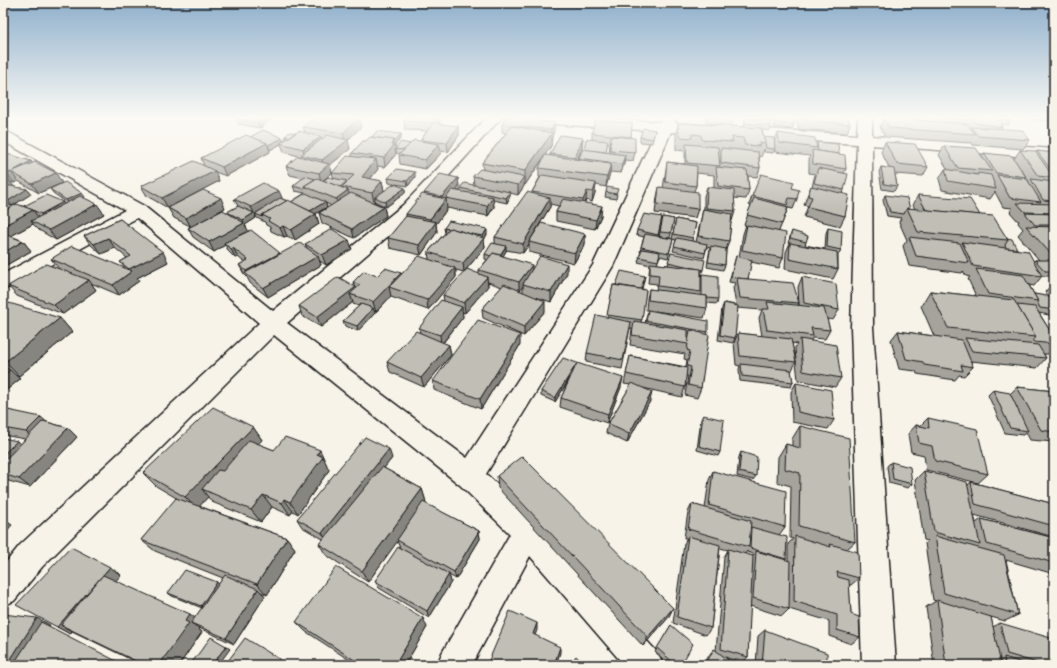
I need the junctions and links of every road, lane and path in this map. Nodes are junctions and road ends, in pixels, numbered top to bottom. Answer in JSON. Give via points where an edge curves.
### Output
{"nodes":[{"id":1,"x":25,"y":148,"type":"edge"},
{"id":2,"x":466,"y":148,"type":"edge"},
{"id":3,"x":655,"y":148,"type":"edge"},
{"id":4,"x":865,"y":148,"type":"edge"},
{"id":5,"x":1012,"y":148,"type":"edge"},
{"id":6,"x":1054,"y":154,"type":"edge"},
{"id":7,"x":138,"y":210,"type":"junction"},
{"id":8,"x":3,"y":282,"type":"edge"},
{"id":9,"x":273,"y":323,"type":"junction"},
{"id":10,"x":470,"y":476,"type":"junction"},
{"id":11,"x":527,"y":531,"type":"junction"},
{"id":12,"x":3,"y":590,"type":"edge"},
{"id":13,"x":454,"y":665,"type":"edge"},
{"id":14,"x":646,"y":665,"type":"edge"},
{"id":15,"x":879,"y":665,"type":"edge"}],
"edges":[{"from":1,"to":7,"type":"street"},
{"from":2,"to":9,"type":"street","via":[[409,209]]},
{"from":3,"to":10,"type":"street","via":[[603,266]]},
{"from":4,"to":15,"type":"street","via":[[862,327]]},
{"from":5,"to":6,"type":"street"},
{"from":7,"to":8,"type":"street"},
{"from":7,"to":9,"type":"street"},
{"from":9,"to":10,"type":"street"},
{"from":9,"to":12,"type":"street","via":[[31,556]]},
{"from":10,"to":11,"type":"street"},
{"from":11,"to":13,"type":"street"},
{"from":11,"to":14,"type":"street"}]}
